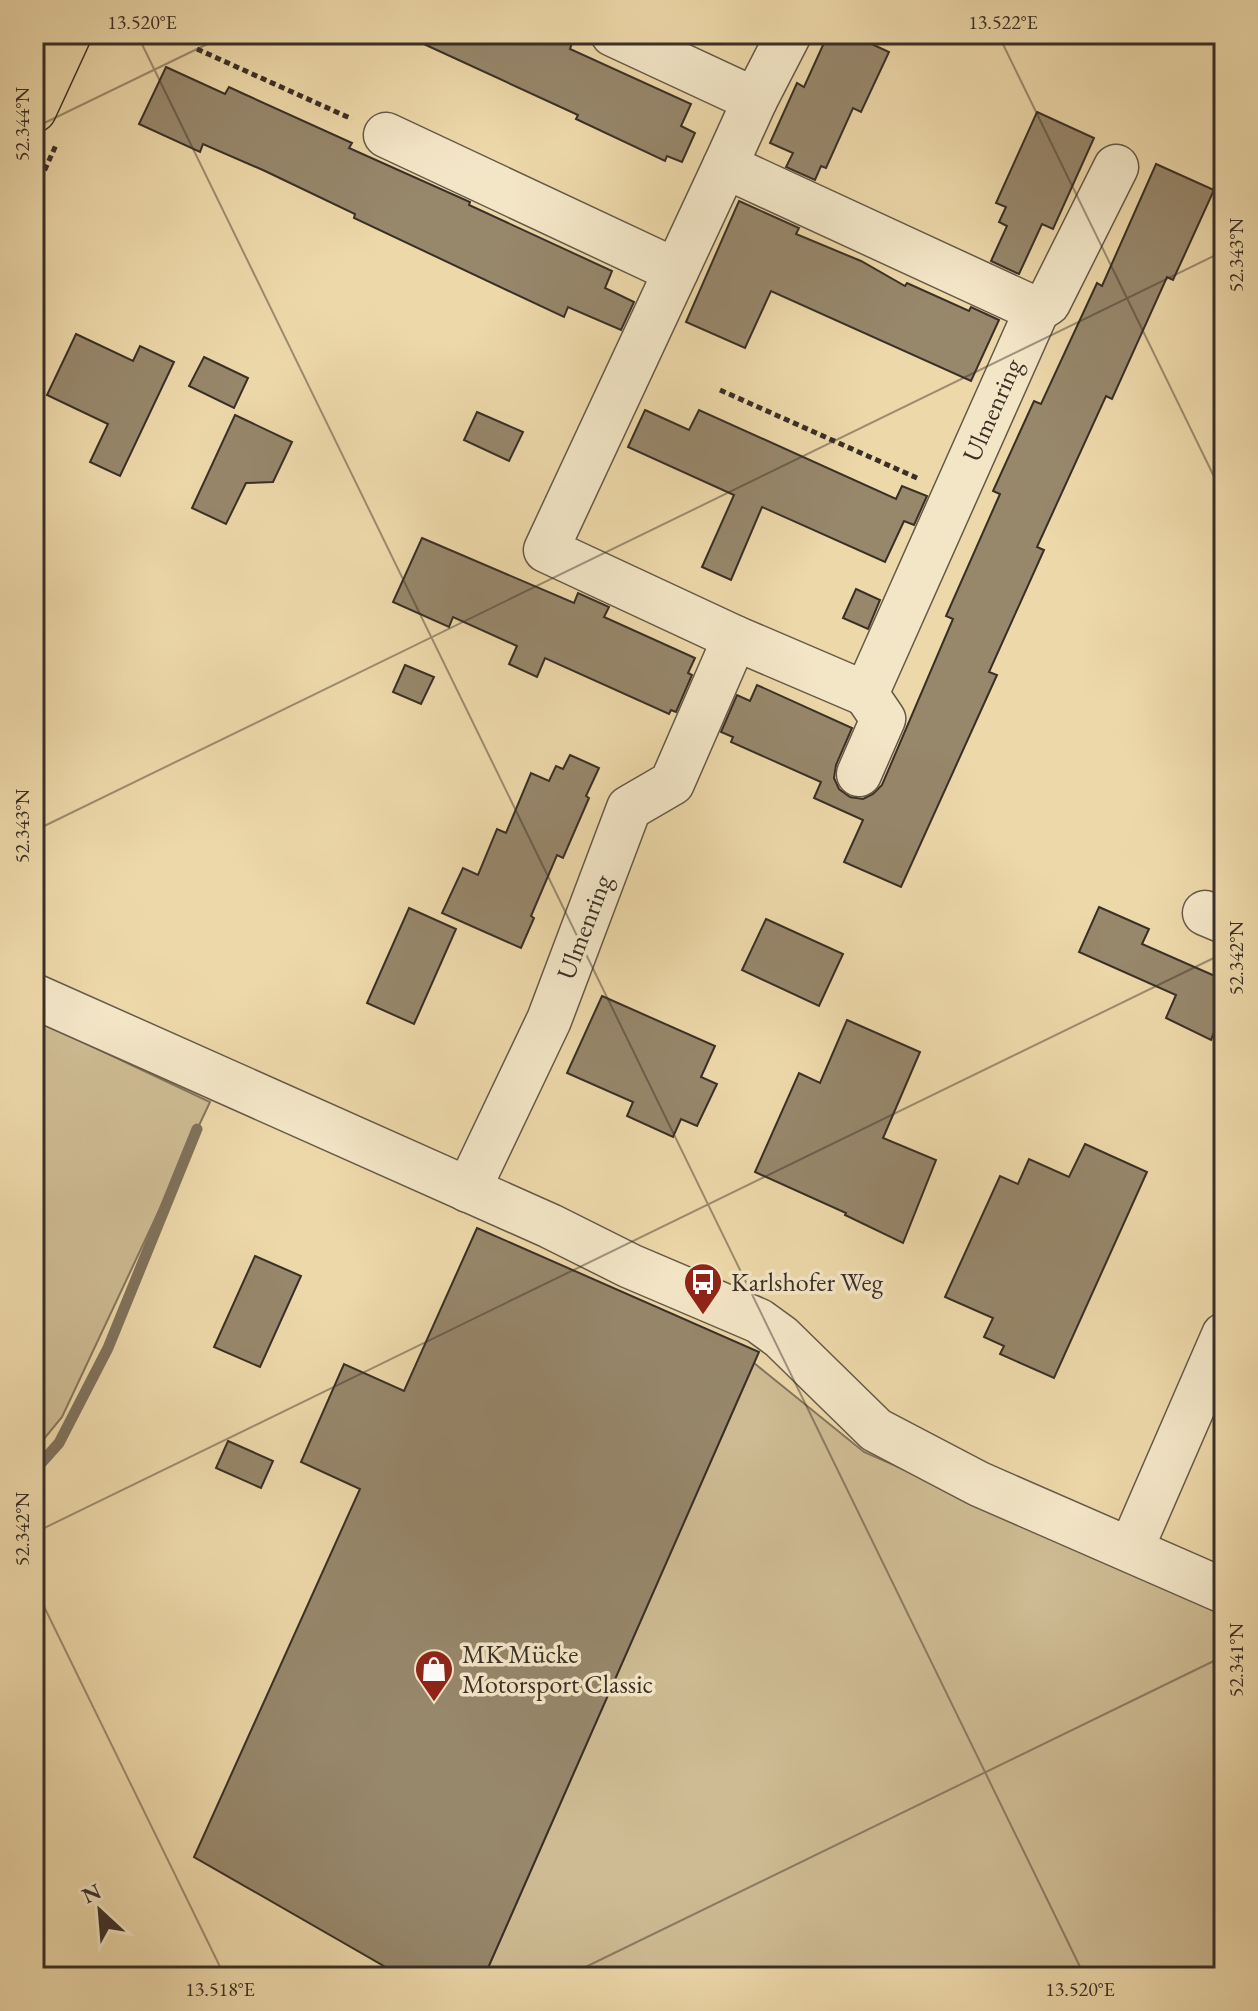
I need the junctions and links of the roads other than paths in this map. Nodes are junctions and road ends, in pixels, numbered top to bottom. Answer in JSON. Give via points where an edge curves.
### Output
{"nodes":[{"id":1,"x":69,"y":34,"type":"edge"},
{"id":2,"x":613,"y":34,"type":"edge"},
{"id":3,"x":789,"y":34,"type":"edge"},
{"id":4,"x":755,"y":100,"type":"junction"},
{"id":5,"x":34,"y":110,"type":"edge"},
{"id":6,"x":386,"y":135,"type":"road end"},
{"id":7,"x":725,"y":166,"type":"junction"},
{"id":8,"x":1116,"y":167,"type":"dead end"},
{"id":9,"x":676,"y":271,"type":"junction"},
{"id":10,"x":1037,"y":310,"type":"junction"},
{"id":11,"x":735,"y":638,"type":"junction"},
{"id":12,"x":866,"y":694,"type":"junction"},
{"id":13,"x":859,"y":774,"type":"dead end"},
{"id":14,"x":34,"y":996,"type":"edge"},
{"id":15,"x":468,"y":1190,"type":"junction"},
{"id":16,"x":1224,"y":1335,"type":"edge"},
{"id":17,"x":1131,"y":1549,"type":"junction"},
{"id":18,"x":1224,"y":1591,"type":"edge"}],
"edges":[{"from":1,"to":5,"type":"main road"},
{"from":2,"to":4,"type":"street"},
{"from":3,"to":4,"type":"street"},
{"from":4,"to":7,"type":"street"},
{"from":6,"to":9,"type":"street"},
{"from":7,"to":9,"type":"street"},
{"from":7,"to":10,"type":"street"},
{"from":8,"to":10,"type":"street","name":"Ulmenring","via":[[1048,303]]},
{"from":9,"to":11,"type":"street","via":[[546,550]]},
{"from":10,"to":12,"type":"street","name":"Ulmenring"},
{"from":11,"to":12,"type":"street"},
{"from":11,"to":15,"type":"street","name":"Ulmenring","via":[[672,783],[629,808],[549,1020]]},
{"from":12,"to":13,"type":"street","via":[[883,719]]},
{"from":14,"to":15,"type":"street"},
{"from":15,"to":17,"type":"street","via":[[759,1321],[876,1430],[979,1484]]},
{"from":16,"to":17,"type":"street"},
{"from":17,"to":18,"type":"street"}]}
